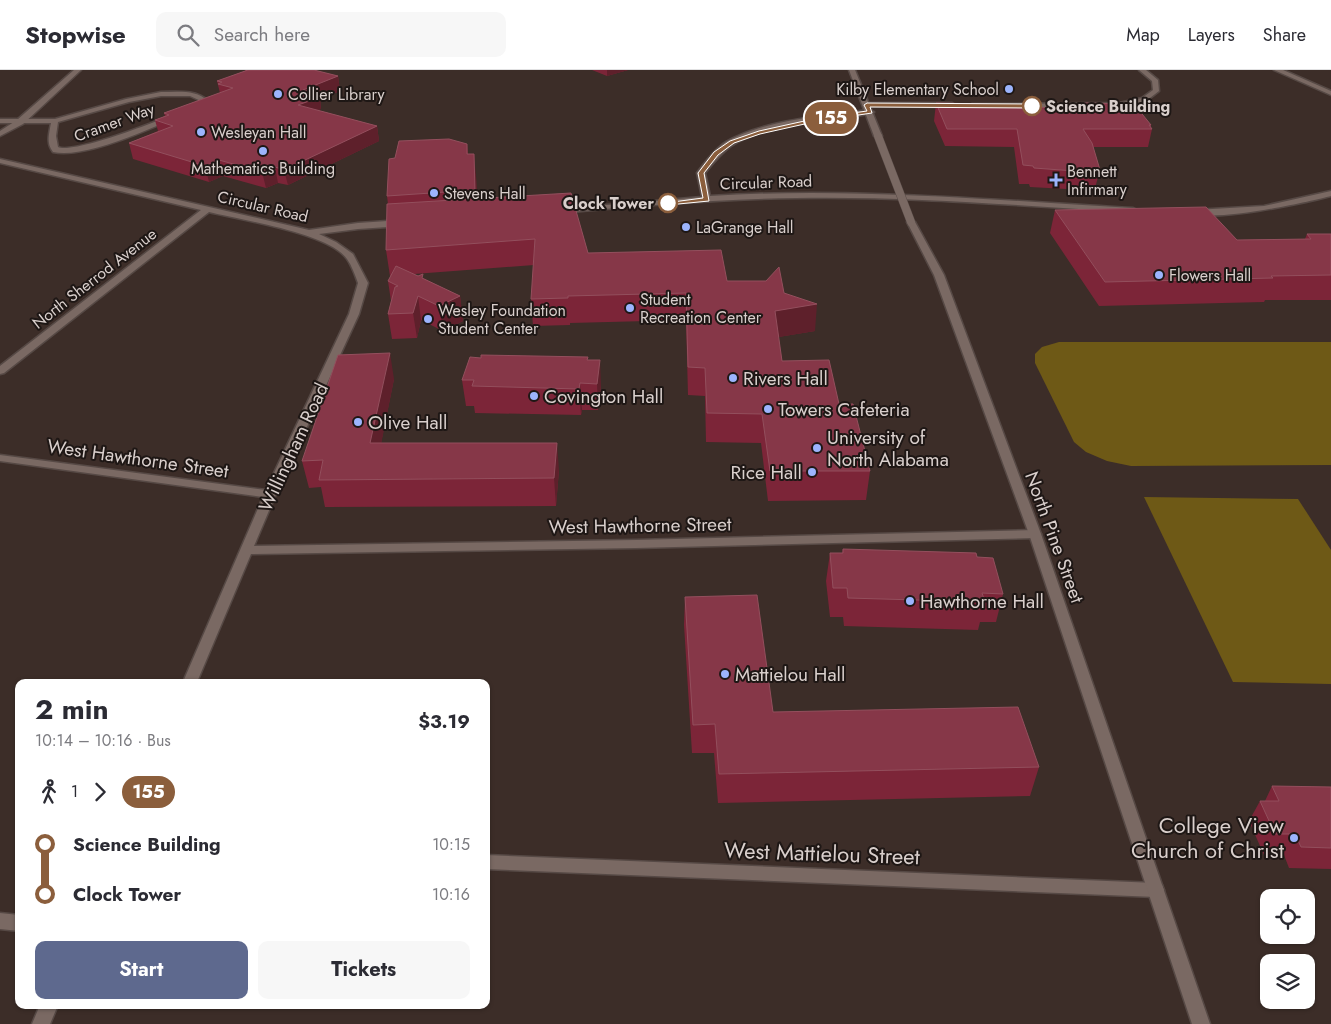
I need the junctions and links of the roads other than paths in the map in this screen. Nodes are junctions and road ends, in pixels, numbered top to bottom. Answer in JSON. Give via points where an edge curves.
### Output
{"nodes":[{"id":1,"x":78,"y":70,"type":"edge"},
{"id":2,"x":852,"y":70,"type":"edge"},
{"id":3,"x":1142,"y":70,"type":"edge"},
{"id":4,"x":1277,"y":70,"type":"edge"},
{"id":5,"x":1331,"y":93,"type":"edge"},
{"id":6,"x":868,"y":108,"type":"junction"},
{"id":7,"x":0,"y":121,"type":"edge"},
{"id":8,"x":55,"y":121,"type":"junction"},
{"id":9,"x":20,"y":122,"type":"junction"},
{"id":10,"x":0,"y":134,"type":"edge"},
{"id":11,"x":0,"y":161,"type":"edge"},
{"id":12,"x":1331,"y":193,"type":"edge"},
{"id":13,"x":707,"y":200,"type":"junction"},
{"id":14,"x":208,"y":209,"type":"junction"},
{"id":15,"x":1143,"y":210,"type":"edge"},
{"id":16,"x":545,"y":212,"type":"edge"},
{"id":17,"x":1189,"y":212,"type":"edge"},
{"id":18,"x":410,"y":222,"type":"edge"},
{"id":19,"x":309,"y":233,"type":"junction"},
{"id":20,"x":0,"y":371,"type":"edge"},
{"id":21,"x":0,"y":458,"type":"edge"},
{"id":22,"x":270,"y":494,"type":"junction"},
{"id":23,"x":1035,"y":534,"type":"junction"},
{"id":24,"x":246,"y":550,"type":"junction"},
{"id":25,"x":191,"y":679,"type":"edge"},
{"id":26,"x":490,"y":862,"type":"edge"},
{"id":27,"x":1156,"y":890,"type":"junction"},
{"id":28,"x":0,"y":921,"type":"edge"},
{"id":29,"x":15,"y":923,"type":"edge"},
{"id":30,"x":47,"y":1009,"type":"edge"},
{"id":31,"x":41,"y":1024,"type":"edge"},
{"id":32,"x":1201,"y":1024,"type":"edge"}],
"edges":[{"from":1,"to":9,"type":"street"},
{"from":2,"to":6,"type":"street","name":"North Pine Street"},
{"from":3,"to":6,"type":"street","via":[[1155,80],[1156,91],[1144,100],[1119,105]]},
{"from":4,"to":5,"type":"street"},
{"from":6,"to":13,"type":"street","via":[[759,132],[732,142],[716,154],[701,173]]},
{"from":6,"to":23,"type":"street","name":"North Pine Street","bridge":true,"via":[[911,222],[939,274]]},
{"from":7,"to":9,"type":"street","name":"Cramer Way"},
{"from":8,"to":8,"type":"street","name":"Cramer Way","via":[[54,148],[65,153],[107,142],[204,101],[188,94],[144,96]]},
{"from":8,"to":9,"type":"street","name":"Cramer Way"},
{"from":9,"to":10,"type":"street"},
{"from":11,"to":14,"type":"street","name":"Circular Road"},
{"from":12,"to":17,"type":"street","via":[[1257,209]]},
{"from":13,"to":15,"type":"street","name":"Circular Road","via":[[831,195]]},
{"from":13,"to":16,"type":"street","name":"Circular Road"},
{"from":14,"to":19,"type":"street","name":"Circular Road"},
{"from":14,"to":20,"type":"street","name":"North Sherrod Avenue"},
{"from":18,"to":19,"type":"street","name":"Circular Road"},
{"from":19,"to":22,"type":"street","name":"Willingham Road","via":[[334,244],[350,256],[363,283],[354,314]]},
{"from":21,"to":22,"type":"street","name":"West Hawthorne Street"},
{"from":22,"to":24,"type":"street","name":"Willingham Road"},
{"from":23,"to":24,"type":"street","name":"West Hawthorne Street"},
{"from":23,"to":27,"type":"street","name":"North Pine Street"},
{"from":24,"to":25,"type":"street","name":"Willingham Road"},
{"from":26,"to":27,"type":"street","name":"West Mattielou Street"},
{"from":27,"to":32,"type":"street","name":"North Pine Street"},
{"from":28,"to":29,"type":"street"},
{"from":30,"to":31,"type":"street"}]}
